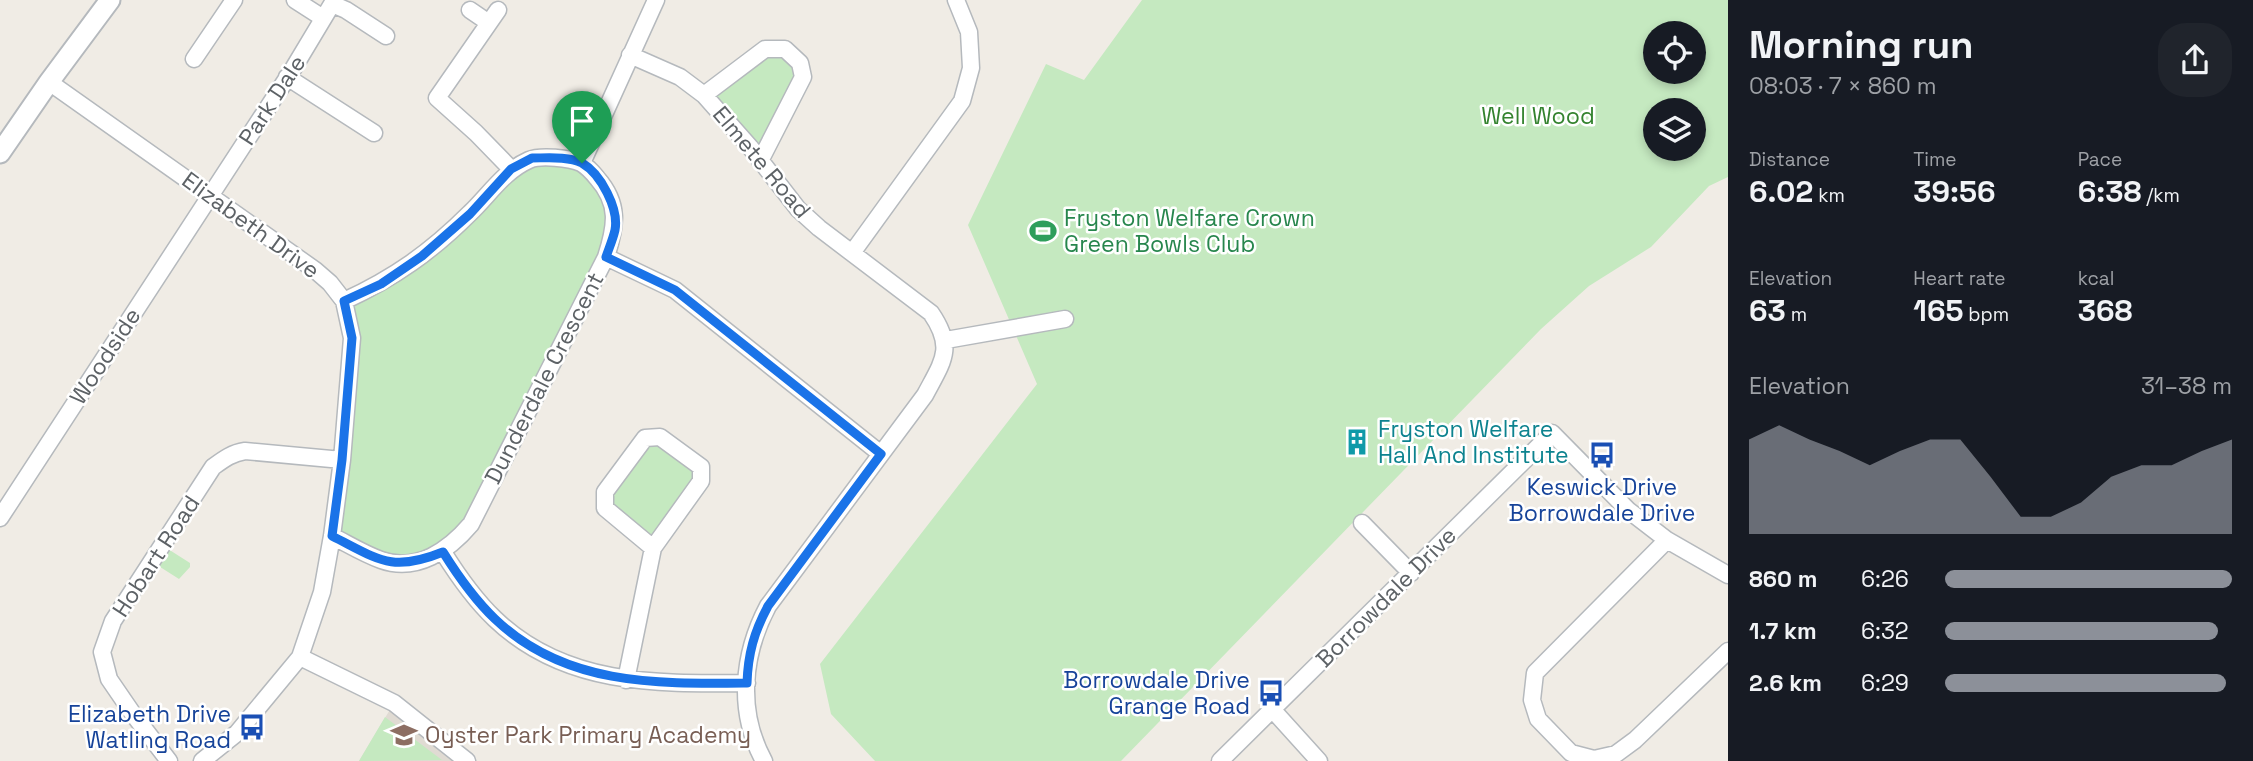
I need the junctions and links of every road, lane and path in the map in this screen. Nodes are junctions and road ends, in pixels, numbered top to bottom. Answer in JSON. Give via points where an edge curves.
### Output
{"nodes":[{"id":1,"x":110,"y":0,"type":"edge"},
{"id":2,"x":234,"y":0,"type":"edge"},
{"id":3,"x":295,"y":0,"type":"edge"},
{"id":4,"x":956,"y":0,"type":"edge"},
{"id":5,"x":648,"y":3,"type":"edge"},
{"id":6,"x":470,"y":10,"type":"dead end"},
{"id":7,"x":328,"y":11,"type":"junction"},
{"id":8,"x":386,"y":36,"type":"dead end"},
{"id":9,"x":630,"y":55,"type":"junction"},
{"id":10,"x":194,"y":59,"type":"dead end"},
{"id":11,"x":287,"y":77,"type":"junction"},
{"id":12,"x":49,"y":82,"type":"junction"},
{"id":13,"x":704,"y":95,"type":"junction"},
{"id":14,"x":374,"y":133,"type":"dead end"},
{"id":15,"x":0,"y":153,"type":"edge"},
{"id":16,"x":761,"y":160,"type":"junction"},
{"id":17,"x":582,"y":163,"type":"junction"},
{"id":18,"x":511,"y":169,"type":"junction"},
{"id":19,"x":209,"y":195,"type":"junction"},
{"id":20,"x":852,"y":253,"type":"junction"},
{"id":21,"x":606,"y":257,"type":"junction"},
{"id":22,"x":344,"y":301,"type":"junction"},
{"id":23,"x":1065,"y":319,"type":"dead end"},
{"id":24,"x":946,"y":340,"type":"junction"},
{"id":25,"x":881,"y":454,"type":"junction"},
{"id":26,"x":342,"y":460,"type":"junction"},
{"id":27,"x":0,"y":518,"type":"edge"},
{"id":28,"x":1362,"y":523,"type":"dead end"},
{"id":29,"x":332,"y":536,"type":"junction"},
{"id":30,"x":1667,"y":540,"type":"junction"},
{"id":31,"x":653,"y":548,"type":"junction"},
{"id":32,"x":443,"y":552,"type":"junction"},
{"id":33,"x":1411,"y":573,"type":"junction"},
{"id":34,"x":1728,"y":575,"type":"edge"},
{"id":35,"x":1728,"y":651,"type":"edge"},
{"id":36,"x":300,"y":657,"type":"junction"},
{"id":37,"x":626,"y":680,"type":"junction"},
{"id":38,"x":747,"y":683,"type":"junction"},
{"id":39,"x":1272,"y":709,"type":"junction"},
{"id":40,"x":169,"y":761,"type":"edge"},
{"id":41,"x":202,"y":761,"type":"edge"},
{"id":42,"x":467,"y":761,"type":"edge"},
{"id":43,"x":764,"y":761,"type":"edge"},
{"id":44,"x":1220,"y":761,"type":"edge"},
{"id":45,"x":1319,"y":761,"type":"edge"}],
"edges":[{"from":1,"to":12,"type":"street"},
{"from":2,"to":10,"type":"street"},
{"from":3,"to":7,"type":"street"},
{"from":4,"to":20,"type":"street","via":[[969,32],[971,68],[962,101]]},
{"from":5,"to":9,"type":"street"},
{"from":6,"to":18,"type":"street","via":[[494,17],[437,98]]},
{"from":7,"to":8,"type":"street","via":[[345,10]]},
{"from":7,"to":11,"type":"street","name":"Park Dale"},
{"from":9,"to":13,"type":"street","name":"Elmete Road","via":[[680,76]]},
{"from":9,"to":17,"type":"street"},
{"from":11,"to":14,"type":"street"},
{"from":11,"to":19,"type":"street","name":"Park Dale"},
{"from":12,"to":15,"type":"street"},
{"from":12,"to":19,"type":"street","name":"Elizabeth Drive"},
{"from":13,"to":16,"type":"street","name":"Elmete Road"},
{"from":13,"to":16,"type":"street","via":[[765,49],[785,49],[800,63],[803,77]]},
{"from":16,"to":20,"type":"street","name":"Elmete Road","via":[[798,209]]},
{"from":17,"to":18,"type":"street","via":[[532,158]]},
{"from":17,"to":21,"type":"street","name":"Dunderdale Crescent","via":[[608,194],[615,213]]},
{"from":18,"to":22,"type":"street","via":[[470,214],[422,256],[381,284]]},
{"from":19,"to":22,"type":"street","name":"Elizabeth Drive","via":[[315,270]]},
{"from":19,"to":27,"type":"street","name":"Woodside"},
{"from":20,"to":24,"type":"street","name":"Elmete Road","via":[[931,313]]},
{"from":21,"to":25,"type":"street","via":[[675,290]]},
{"from":21,"to":32,"type":"street","name":"Dunderdale Crescent","via":[[471,524]]},
{"from":22,"to":26,"type":"street","name":"Elizabeth Drive","via":[[352,338]]},
{"from":23,"to":24,"type":"street"},
{"from":24,"to":25,"type":"street","via":[[939,369],[925,395]]},
{"from":25,"to":38,"type":"street","via":[[768,606],[748,656]]},
{"from":26,"to":29,"type":"street","name":"Elizabeth Drive"},
{"from":26,"to":40,"type":"street","name":"Hobart Road","via":[[245,451],[223,459],[213,467],[113,621],[102,652],[109,679]]},
{"from":28,"to":33,"type":"street"},
{"from":29,"to":32,"type":"street","name":"Dunderdale Crescent","via":[[383,561],[407,564]]},
{"from":29,"to":36,"type":"street","name":"Elizabeth Drive","via":[[322,592]]},
{"from":30,"to":33,"type":"street","name":"Borrowdale Drive","via":[[1628,510],[1552,433]]},
{"from":30,"to":34,"type":"street"},
{"from":30,"to":35,"type":"street","via":[[1535,673],[1532,700],[1538,719],[1571,753],[1594,759],[1616,754]]},
{"from":31,"to":31,"type":"street","via":[[701,481],[701,467],[660,437],[645,438],[605,492],[605,508]]},
{"from":31,"to":37,"type":"street"},
{"from":32,"to":37,"type":"street","via":[[495,619],[523,642],[553,659]]},
{"from":33,"to":39,"type":"street","name":"Borrowdale Drive"},
{"from":36,"to":41,"type":"street","name":"Elizabeth Drive","via":[[237,733]]},
{"from":36,"to":42,"type":"street","via":[[394,703]]},
{"from":37,"to":38,"type":"street"},
{"from":38,"to":43,"type":"street","via":[[745,706]]},
{"from":39,"to":44,"type":"street","name":"Borrowdale Drive"},
{"from":39,"to":45,"type":"street"}]}
